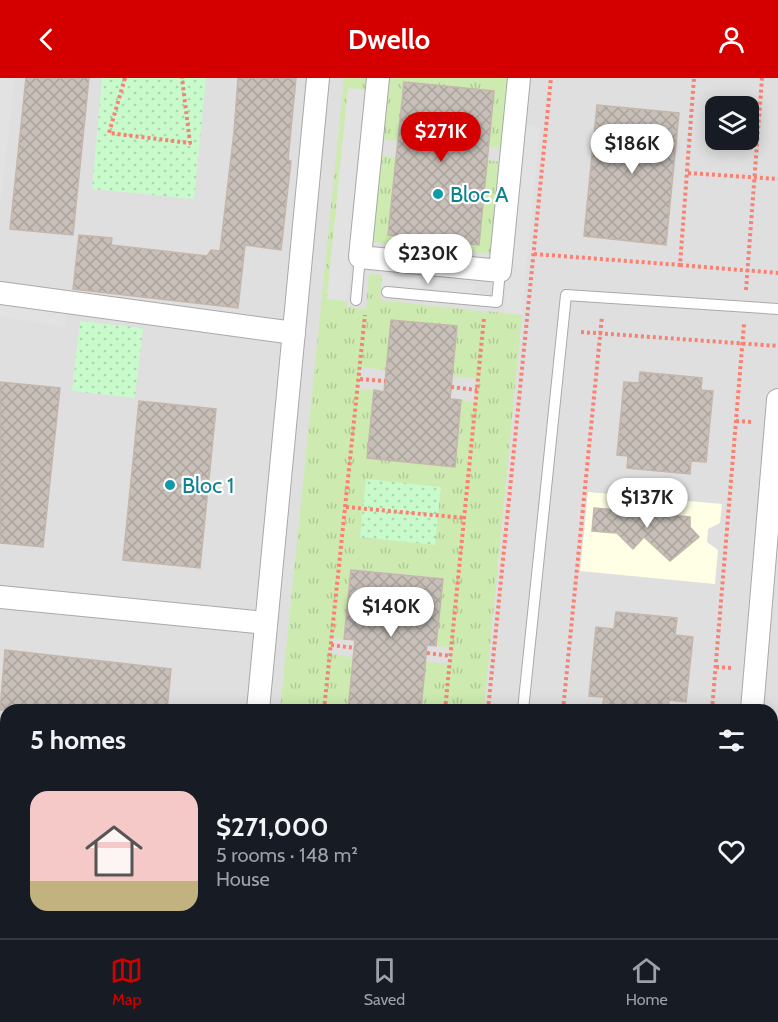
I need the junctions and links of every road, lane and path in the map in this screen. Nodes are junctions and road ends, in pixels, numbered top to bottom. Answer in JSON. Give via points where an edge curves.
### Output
{"nodes":[{"id":1,"x":125,"y":78,"type":"edge"},
{"id":2,"x":182,"y":78,"type":"edge"},
{"id":3,"x":318,"y":78,"type":"edge"},
{"id":4,"x":378,"y":78,"type":"edge"},
{"id":5,"x":519,"y":78,"type":"edge"},
{"id":6,"x":551,"y":78,"type":"edge"},
{"id":7,"x":694,"y":78,"type":"edge"},
{"id":8,"x":762,"y":78,"type":"edge"},
{"id":9,"x":688,"y":173,"type":"junction"},
{"id":10,"x":755,"y":177,"type":"junction"},
{"id":11,"x":778,"y":179,"type":"edge"},
{"id":12,"x":534,"y":254,"type":"junction"},
{"id":13,"x":360,"y":257,"type":"junction"},
{"id":14,"x":680,"y":265,"type":"junction"},
{"id":15,"x":500,"y":271,"type":"junction"},
{"id":16,"x":748,"y":271,"type":"junction"},
{"id":17,"x":778,"y":273,"type":"edge"},
{"id":18,"x":387,"y":292,"type":"dead end"},
{"id":19,"x":0,"y":293,"type":"edge"},
{"id":20,"x":603,"y":298,"type":"junction"},
{"id":21,"x":356,"y":300,"type":"dead end"},
{"id":22,"x":486,"y":301,"type":"junction"},
{"id":23,"x":745,"y":307,"type":"junction"},
{"id":24,"x":366,"y":309,"type":"dead end"},
{"id":25,"x":778,"y":309,"type":"edge"},
{"id":26,"x":563,"y":331,"type":"junction"},
{"id":27,"x":294,"y":333,"type":"junction"},
{"id":28,"x":600,"y":333,"type":"junction"},
{"id":29,"x":742,"y":343,"type":"junction"},
{"id":30,"x":778,"y":346,"type":"edge"},
{"id":31,"x":360,"y":379,"type":"junction"},
{"id":32,"x":385,"y":381,"type":"dead end"},
{"id":33,"x":451,"y":387,"type":"dead end"},
{"id":34,"x":477,"y":390,"type":"junction"},
{"id":35,"x":778,"y":400,"type":"edge"},
{"id":36,"x":346,"y":507,"type":"junction"},
{"id":37,"x":465,"y":518,"type":"junction"},
{"id":38,"x":0,"y":597,"type":"edge"},
{"id":39,"x":267,"y":623,"type":"junction"},
{"id":40,"x":331,"y":645,"type":"junction"},
{"id":41,"x":355,"y":648,"type":"dead end"},
{"id":42,"x":427,"y":653,"type":"dead end"},
{"id":43,"x":450,"y":656,"type":"junction"},
{"id":44,"x":259,"y":704,"type":"edge"},
{"id":45,"x":325,"y":704,"type":"edge"},
{"id":46,"x":446,"y":704,"type":"edge"},
{"id":47,"x":489,"y":704,"type":"edge"},
{"id":48,"x":523,"y":704,"type":"edge"},
{"id":49,"x":564,"y":704,"type":"edge"},
{"id":50,"x":712,"y":704,"type":"edge"},
{"id":51,"x":753,"y":704,"type":"edge"}],
"edges":[{"from":1,"to":2,"type":"path","via":[[109,133],[190,143]]},
{"from":3,"to":27,"type":"street"},
{"from":4,"to":13,"type":"street"},
{"from":5,"to":15,"type":"street"},
{"from":6,"to":12,"type":"path"},
{"from":7,"to":9,"type":"path"},
{"from":8,"to":10,"type":"path"},
{"from":9,"to":10,"type":"path"},
{"from":9,"to":14,"type":"path"},
{"from":10,"to":11,"type":"path"},
{"from":10,"to":16,"type":"path"},
{"from":12,"to":14,"type":"path"},
{"from":12,"to":47,"type":"path"},
{"from":13,"to":15,"type":"street"},
{"from":13,"to":21,"type":"lane"},
{"from":14,"to":16,"type":"path"},
{"from":15,"to":22,"type":"lane","via":[[497,302]]},
{"from":16,"to":17,"type":"path"},
{"from":16,"to":23,"type":"path"},
{"from":18,"to":22,"type":"lane"},
{"from":19,"to":27,"type":"street"},
{"from":20,"to":23,"type":"lane"},
{"from":20,"to":26,"type":"lane","via":[[566,296]]},
{"from":20,"to":28,"type":"path"},
{"from":22,"to":34,"type":"path"},
{"from":23,"to":25,"type":"lane"},
{"from":23,"to":29,"type":"path"},
{"from":24,"to":31,"type":"path"},
{"from":26,"to":28,"type":"path"},
{"from":26,"to":48,"type":"lane"},
{"from":27,"to":39,"type":"street"},
{"from":28,"to":29,"type":"path"},
{"from":28,"to":49,"type":"path"},
{"from":29,"to":30,"type":"path"},
{"from":29,"to":50,"type":"path"},
{"from":31,"to":32,"type":"path"},
{"from":31,"to":36,"type":"path"},
{"from":33,"to":34,"type":"path"},
{"from":34,"to":37,"type":"path"},
{"from":35,"to":51,"type":"street"},
{"from":36,"to":37,"type":"path"},
{"from":36,"to":40,"type":"path"},
{"from":37,"to":43,"type":"path"},
{"from":38,"to":39,"type":"street"},
{"from":39,"to":44,"type":"street"},
{"from":40,"to":41,"type":"path"},
{"from":40,"to":45,"type":"path"},
{"from":42,"to":43,"type":"path"},
{"from":43,"to":46,"type":"path"}]}
